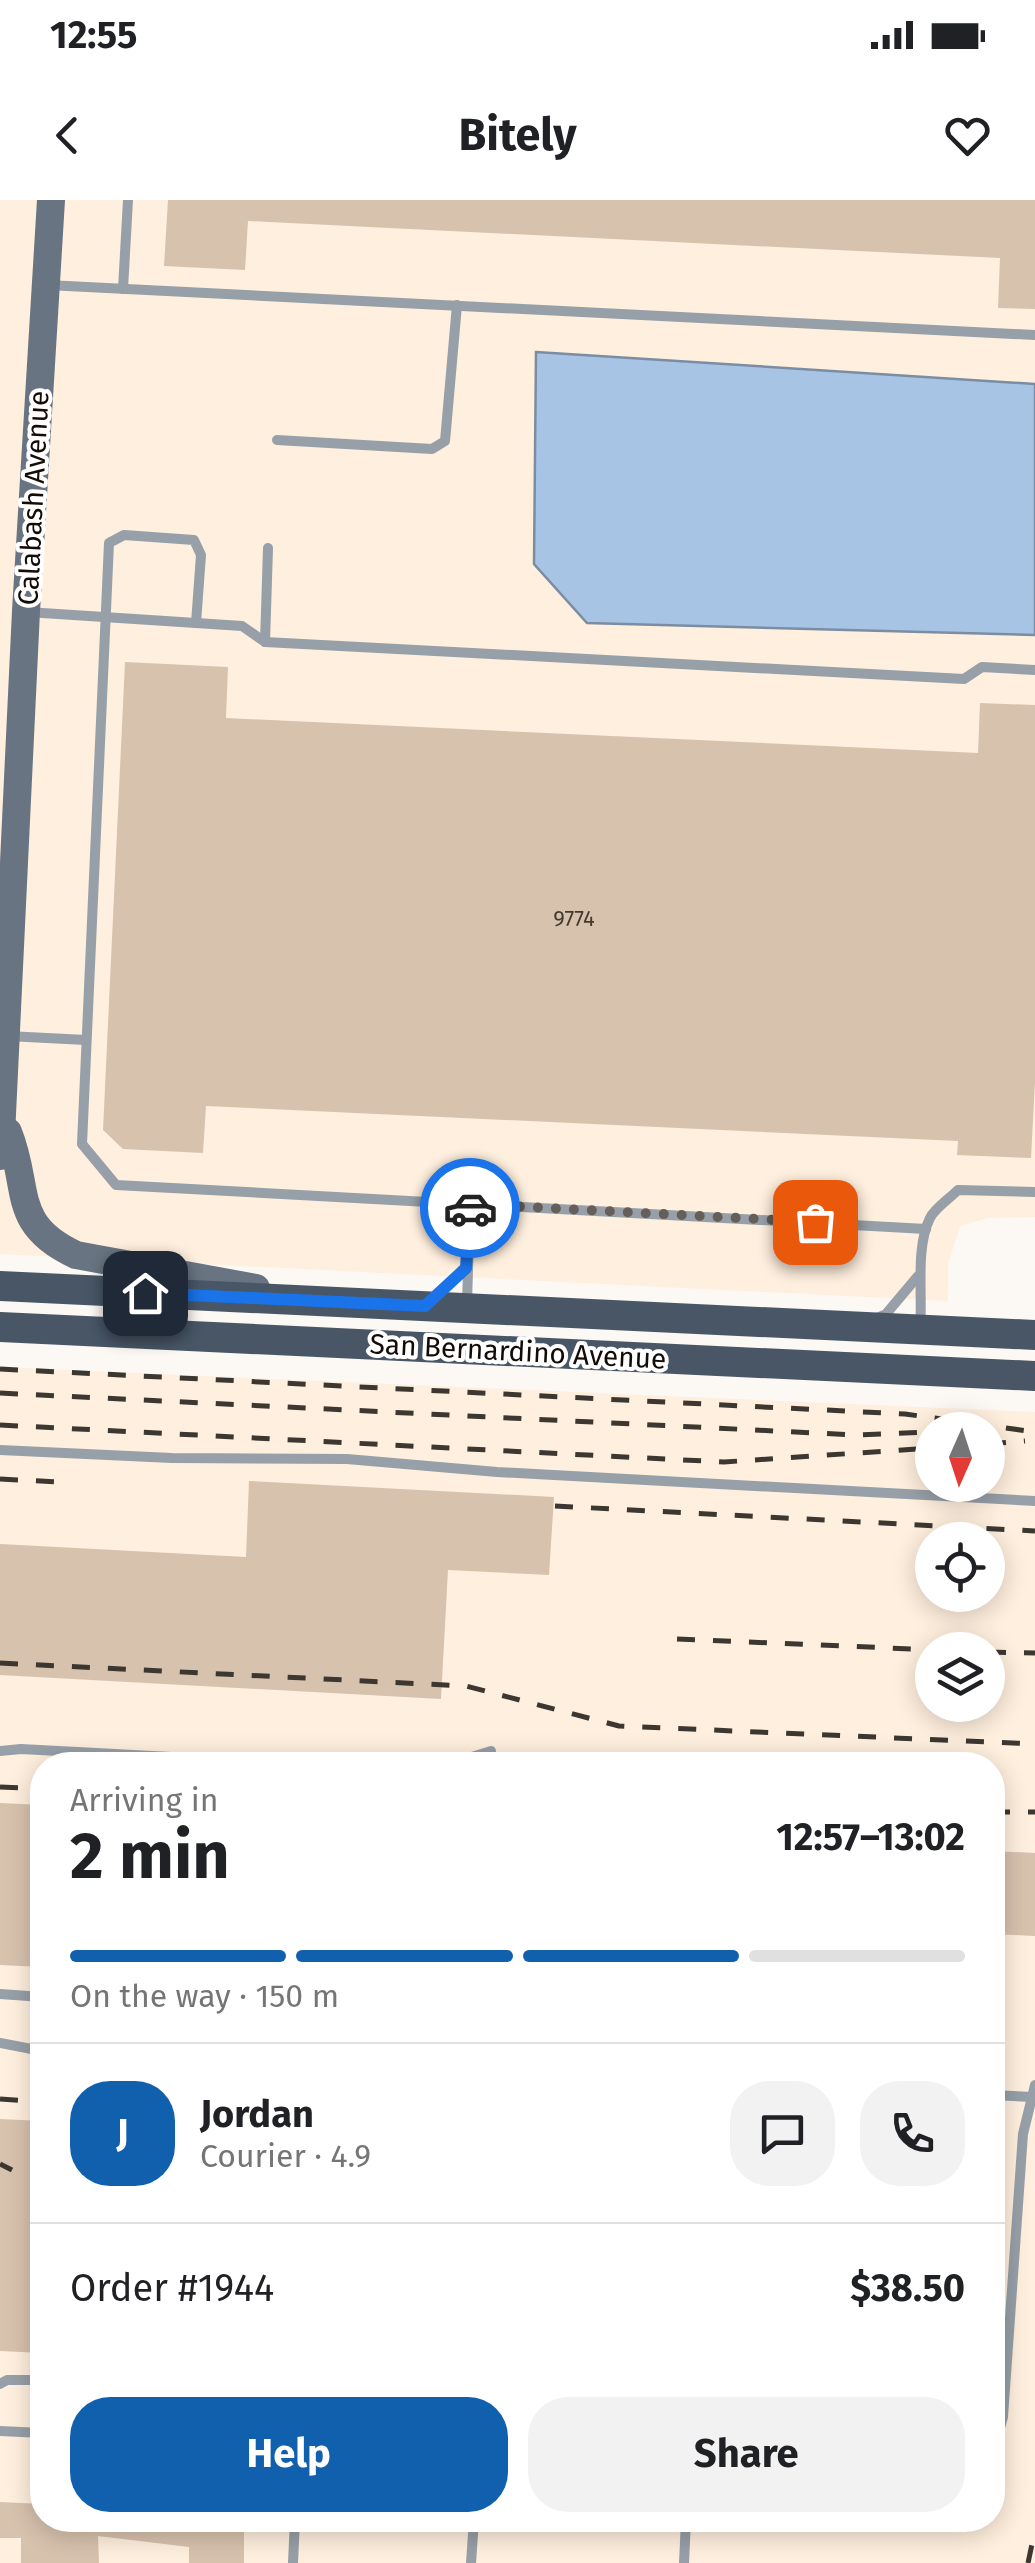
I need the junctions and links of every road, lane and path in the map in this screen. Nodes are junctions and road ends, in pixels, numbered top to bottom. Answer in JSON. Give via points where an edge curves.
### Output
{"nodes":[{"id":1,"x":51,"y":200,"type":"edge"},
{"id":2,"x":128,"y":200,"type":"edge"},
{"id":3,"x":46,"y":285,"type":"junction"},
{"id":4,"x":123,"y":289,"type":"junction"},
{"id":5,"x":458,"y":306,"type":"junction"},
{"id":6,"x":1035,"y":335,"type":"edge"},
{"id":7,"x":277,"y":440,"type":"dead end"},
{"id":8,"x":268,"y":548,"type":"dead end"},
{"id":9,"x":26,"y":612,"type":"junction"},
{"id":10,"x":105,"y":617,"type":"junction"},
{"id":11,"x":196,"y":623,"type":"junction"},
{"id":12,"x":265,"y":642,"type":"junction"},
{"id":13,"x":1035,"y":670,"type":"edge"},
{"id":14,"x":4,"y":1024,"type":"edge"},
{"id":15,"x":86,"y":1040,"type":"junction"},
{"id":16,"x":2,"y":1119,"type":"junction"},
{"id":17,"x":0,"y":1156,"type":"edge"},
{"id":18,"x":1035,"y":1192,"type":"edge"},
{"id":19,"x":470,"y":1204,"type":"junction"},
{"id":20,"x":926,"y":1229,"type":"junction"},
{"id":21,"x":466,"y":1268,"type":"junction"},
{"id":22,"x":918,"y":1276,"type":"junction"},
{"id":23,"x":0,"y":1286,"type":"edge"},
{"id":24,"x":326,"y":1302,"type":"junction"},
{"id":25,"x":425,"y":1306,"type":"junction"},
{"id":26,"x":467,"y":1308,"type":"junction"},
{"id":27,"x":858,"y":1326,"type":"junction"},
{"id":28,"x":0,"y":1327,"type":"edge"},
{"id":29,"x":920,"y":1330,"type":"junction"},
{"id":30,"x":181,"y":1334,"type":"junction"},
{"id":31,"x":1035,"y":1335,"type":"edge"},
{"id":32,"x":644,"y":1357,"type":"junction"},
{"id":33,"x":1035,"y":1376,"type":"edge"},
{"id":34,"x":0,"y":1450,"type":"edge"},
{"id":35,"x":1035,"y":1501,"type":"edge"},
{"id":36,"x":0,"y":1751,"type":"edge"},
{"id":37,"x":491,"y":1751,"type":"dead end"},
{"id":38,"x":61,"y":1752,"type":"edge"},
{"id":39,"x":488,"y":1752,"type":"edge"},
{"id":40,"x":0,"y":1994,"type":"edge"},
{"id":41,"x":30,"y":1996,"type":"edge"},
{"id":42,"x":0,"y":2043,"type":"edge"},
{"id":43,"x":30,"y":2049,"type":"edge"},
{"id":44,"x":1034,"y":2091,"type":"edge"},
{"id":45,"x":1005,"y":2094,"type":"edge"},
{"id":46,"x":30,"y":2380,"type":"edge"},
{"id":47,"x":0,"y":2384,"type":"edge"},
{"id":48,"x":1005,"y":2403,"type":"edge"},
{"id":49,"x":0,"y":2430,"type":"edge"},
{"id":50,"x":30,"y":2431,"type":"edge"},
{"id":51,"x":294,"y":2532,"type":"edge"},
{"id":52,"x":473,"y":2532,"type":"edge"},
{"id":53,"x":685,"y":2532,"type":"edge"},
{"id":54,"x":293,"y":2563,"type":"edge"},
{"id":55,"x":471,"y":2563,"type":"edge"},
{"id":56,"x":684,"y":2563,"type":"edge"}],
"edges":[{"from":1,"to":3,"type":"street","name":"Calabash Avenue"},
{"from":2,"to":4,"type":"lane"},
{"from":3,"to":4,"type":"lane"},
{"from":3,"to":9,"type":"street","name":"Calabash Avenue"},
{"from":4,"to":5,"type":"lane"},
{"from":5,"to":6,"type":"lane"},
{"from":5,"to":7,"type":"lane","via":[[446,441],[432,449]]},
{"from":8,"to":12,"type":"lane"},
{"from":9,"to":10,"type":"lane"},
{"from":9,"to":14,"type":"street","name":"Calabash Avenue"},
{"from":10,"to":11,"type":"lane"},
{"from":10,"to":11,"type":"lane","via":[[109,543],[124,535],[194,540],[201,555]]},
{"from":10,"to":15,"type":"lane"},
{"from":11,"to":12,"type":"lane","via":[[242,626]]},
{"from":12,"to":13,"type":"lane","via":[[964,679],[982,667]]},
{"from":14,"to":15,"type":"lane"},
{"from":14,"to":16,"type":"street","name":"Calabash Avenue"},
{"from":15,"to":19,"type":"lane","via":[[82,1144],[116,1185]]},
{"from":16,"to":17,"type":"street","name":"Calabash Avenue"},
{"from":16,"to":24,"type":"street","via":[[23,1201],[52,1244],[76,1255]]},
{"from":18,"to":20,"type":"lane","via":[[958,1190],[931,1215]]},
{"from":19,"to":20,"type":"lane"},
{"from":19,"to":21,"type":"lane"},
{"from":20,"to":22,"type":"lane"},
{"from":21,"to":25,"type":"lane"},
{"from":21,"to":26,"type":"lane"},
{"from":22,"to":27,"type":"lane","via":[[886,1314]]},
{"from":22,"to":29,"type":"lane","via":[[924,1292]]},
{"from":23,"to":24,"type":"main road","name":"San Bernardino Avenue"},
{"from":24,"to":25,"type":"main road","name":"San Bernardino Avenue"},
{"from":25,"to":26,"type":"main road","name":"San Bernardino Avenue"},
{"from":26,"to":27,"type":"main road","name":"San Bernardino Avenue"},
{"from":26,"to":30,"type":"main road","via":[[429,1332],[275,1325]]},
{"from":27,"to":29,"type":"main road","name":"San Bernardino Avenue"},
{"from":28,"to":30,"type":"main road","name":"San Bernardino Avenue"},
{"from":29,"to":31,"type":"main road","name":"San Bernardino Avenue"},
{"from":29,"to":32,"type":"main road","via":[[899,1350],[879,1353],[726,1346]]},
{"from":30,"to":32,"type":"main road","name":"San Bernardino Avenue"},
{"from":32,"to":33,"type":"main road","name":"San Bernardino Avenue"},
{"from":34,"to":35,"type":"lane","via":[[347,1459]]},
{"from":36,"to":38,"type":"lane"},
{"from":37,"to":39,"type":"lane"},
{"from":40,"to":41,"type":"lane"},
{"from":42,"to":43,"type":"lane"},
{"from":44,"to":45,"type":"lane"},
{"from":44,"to":48,"type":"lane","via":[[1024,2134]]},
{"from":46,"to":47,"type":"lane"},
{"from":49,"to":50,"type":"lane"},
{"from":51,"to":54,"type":"lane"},
{"from":52,"to":55,"type":"lane"},
{"from":53,"to":56,"type":"lane"}]}
